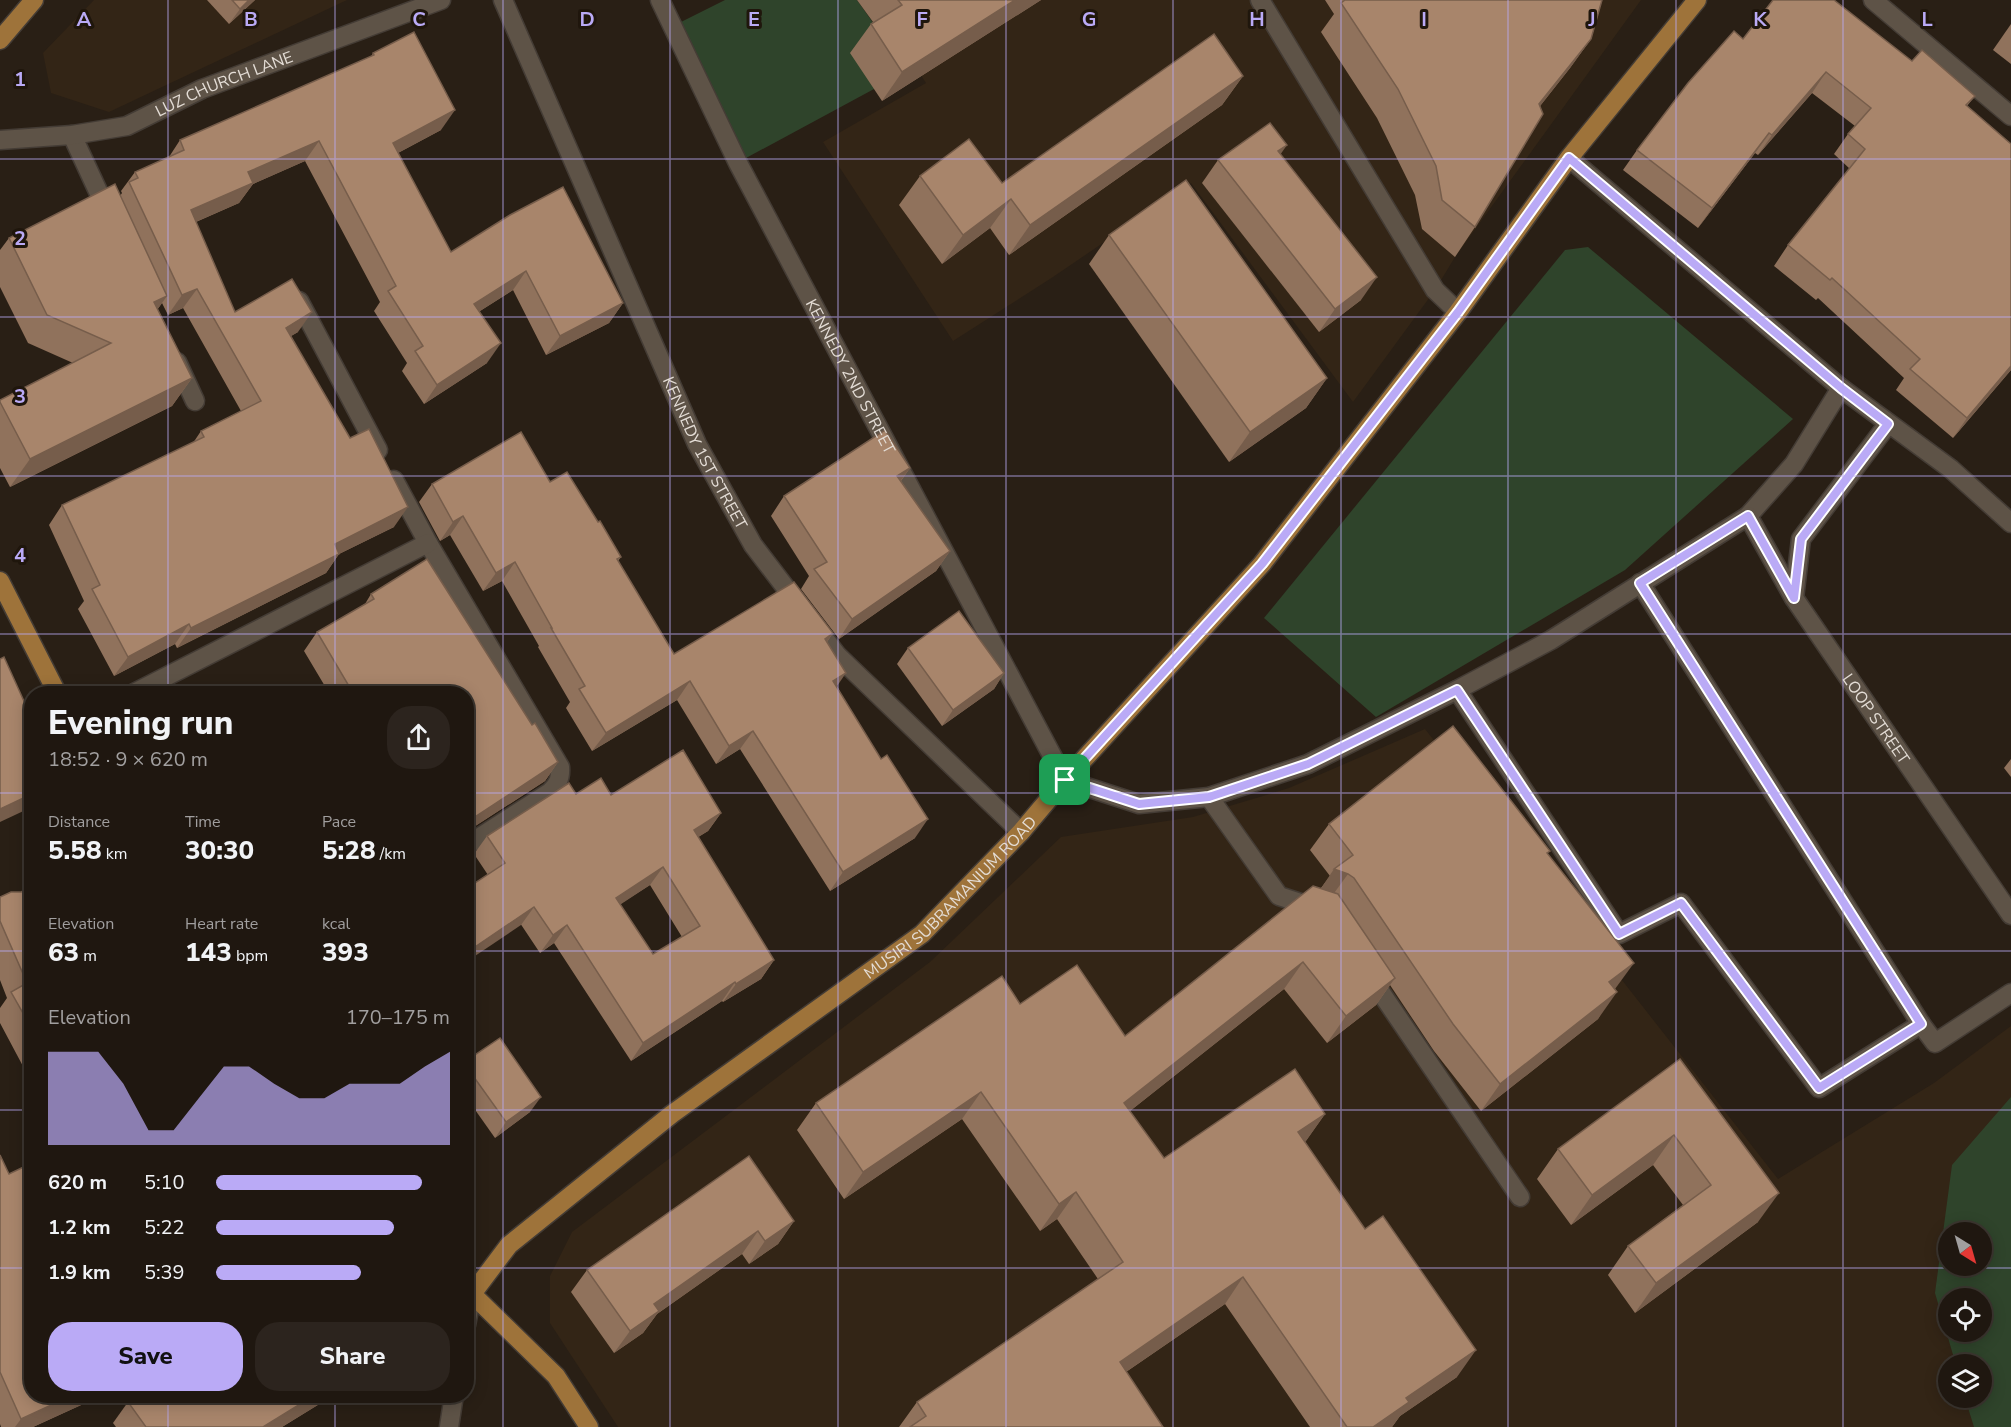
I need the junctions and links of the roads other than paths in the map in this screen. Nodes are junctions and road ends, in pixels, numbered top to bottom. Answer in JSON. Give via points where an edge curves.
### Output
{"nodes":[{"id":1,"x":34,"y":0,"type":"edge"},
{"id":2,"x":441,"y":0,"type":"edge"},
{"id":3,"x":503,"y":0,"type":"edge"},
{"id":4,"x":660,"y":0,"type":"edge"},
{"id":5,"x":1260,"y":0,"type":"edge"},
{"id":6,"x":1697,"y":0,"type":"edge"},
{"id":7,"x":1873,"y":0,"type":"edge"},
{"id":8,"x":0,"y":40,"type":"edge"},
{"id":9,"x":2011,"y":116,"type":"edge"},
{"id":10,"x":72,"y":135,"type":"junction"},
{"id":11,"x":0,"y":140,"type":"edge"},
{"id":12,"x":1569,"y":158,"type":"junction"},
{"id":13,"x":118,"y":234,"type":"edge"},
{"id":14,"x":299,"y":301,"type":"edge"},
{"id":15,"x":1458,"y":312,"type":"junction"},
{"id":16,"x":171,"y":349,"type":"edge"},
{"id":17,"x":1841,"y":388,"type":"junction"},
{"id":18,"x":195,"y":401,"type":"dead end"},
{"id":19,"x":1888,"y":424,"type":"junction"},
{"id":20,"x":1748,"y":516,"type":"junction"},
{"id":21,"x":2011,"y":523,"type":"edge"},
{"id":22,"x":428,"y":543,"type":"junction"},
{"id":23,"x":0,"y":581,"type":"edge"},
{"id":24,"x":1640,"y":583,"type":"junction"},
{"id":25,"x":1794,"y":598,"type":"junction"},
{"id":26,"x":53,"y":686,"type":"edge"},
{"id":27,"x":148,"y":686,"type":"edge"},
{"id":28,"x":1457,"y":690,"type":"junction"},
{"id":29,"x":1065,"y":780,"type":"junction"},
{"id":30,"x":1209,"y":797,"type":"junction"},
{"id":31,"x":1022,"y":832,"type":"junction"},
{"id":32,"x":474,"y":841,"type":"edge"},
{"id":33,"x":2011,"y":915,"type":"edge"},
{"id":34,"x":1332,"y":921,"type":"edge"},
{"id":35,"x":1359,"y":961,"type":"edge"},
{"id":36,"x":2011,"y":993,"type":"edge"},
{"id":37,"x":1921,"y":1024,"type":"junction"},
{"id":38,"x":1520,"y":1197,"type":"dead end"},
{"id":39,"x":474,"y":1288,"type":"edge"},
{"id":40,"x":474,"y":1299,"type":"edge"},
{"id":41,"x":453,"y":1403,"type":"edge"},
{"id":42,"x":449,"y":1427,"type":"edge"},
{"id":43,"x":589,"y":1427,"type":"edge"}],
"edges":[{"from":1,"to":8,"type":"main road"},
{"from":2,"to":10,"type":"street","name":"LUZ CHURCH LANE","via":[[202,89],[127,126]]},
{"from":3,"to":31,"type":"street","name":"KENNEDY 1ST STREET","via":[[697,444],[753,545],[837,656]]},
{"from":4,"to":29,"type":"street","name":"KENNEDY 2ND STREET","via":[[738,163]]},
{"from":5,"to":15,"type":"street","via":[[1435,290]]},
{"from":6,"to":12,"type":"main road","name":"MUSIRI SUBRAMANIUM ROAD"},
{"from":7,"to":9,"type":"street"},
{"from":10,"to":11,"type":"street","name":"LUZ CHURCH LANE"},
{"from":10,"to":13,"type":"street"},
{"from":12,"to":15,"type":"main road","name":"MUSIRI SUBRAMANIUM ROAD"},
{"from":12,"to":17,"type":"street"},
{"from":14,"to":22,"type":"street"},
{"from":15,"to":29,"type":"main road","name":"MUSIRI SUBRAMANIUM ROAD","via":[[1262,564]]},
{"from":16,"to":18,"type":"street"},
{"from":17,"to":19,"type":"street"},
{"from":17,"to":20,"type":"street","via":[[1794,464]]},
{"from":19,"to":21,"type":"street","via":[[1951,470]]},
{"from":19,"to":25,"type":"street","via":[[1801,539]]},
{"from":20,"to":24,"type":"street"},
{"from":20,"to":25,"type":"street","name":"LOOP STREET"},
{"from":22,"to":27,"type":"street"},
{"from":22,"to":32,"type":"street","via":[[560,767],[561,775],[550,792]]},
{"from":23,"to":26,"type":"main road"},
{"from":24,"to":28,"type":"street","via":[[1551,640]]},
{"from":24,"to":37,"type":"street"},
{"from":25,"to":33,"type":"street","name":"LOOP STREET"},
{"from":28,"to":30,"type":"street","via":[[1308,764]]},
{"from":28,"to":37,"type":"street","via":[[1619,934],[1681,903],[1819,1088]]},
{"from":29,"to":30,"type":"street","via":[[1139,804]]},
{"from":29,"to":31,"type":"main road","name":"MUSIRI SUBRAMANIUM ROAD"},
{"from":30,"to":34,"type":"street","via":[[1279,896],[1326,911]]},
{"from":31,"to":39,"type":"main road","name":"MUSIRI SUBRAMANIUM ROAD","via":[[921,934],[672,1114],[509,1245]]},
{"from":35,"to":38,"type":"street"},
{"from":36,"to":37,"type":"street","via":[[1935,1043]]},
{"from":40,"to":43,"type":"main road","via":[[556,1376]]},
{"from":41,"to":42,"type":"street"}]}
